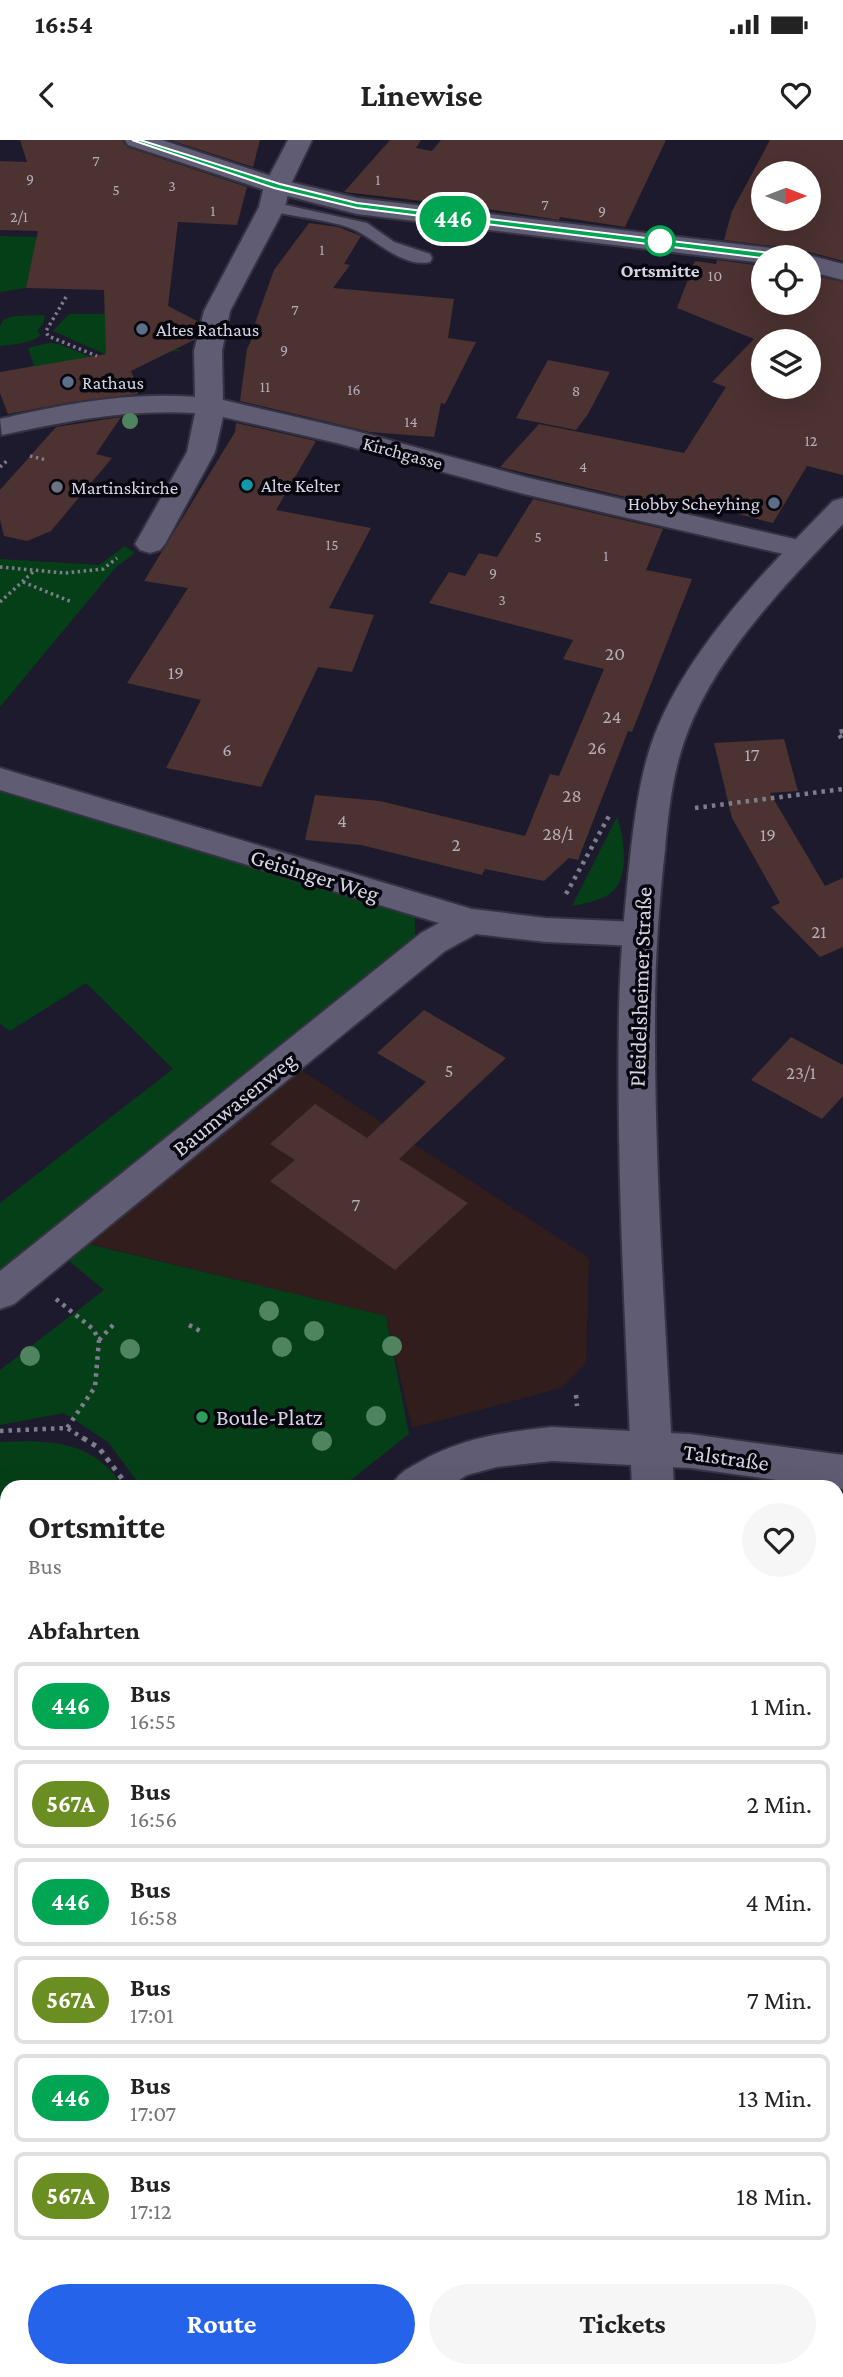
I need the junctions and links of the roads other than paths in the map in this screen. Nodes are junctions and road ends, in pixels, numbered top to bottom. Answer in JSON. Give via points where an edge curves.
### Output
{"nodes":[{"id":1,"x":136,"y":140,"type":"edge"},
{"id":2,"x":300,"y":140,"type":"edge"},
{"id":3,"x":274,"y":197,"type":"junction"},
{"id":4,"x":751,"y":253,"type":"edge"},
{"id":5,"x":424,"y":258,"type":"dead end"},
{"id":6,"x":821,"y":265,"type":"edge"},
{"id":7,"x":843,"y":271,"type":"edge"},
{"id":8,"x":210,"y":406,"type":"junction"},
{"id":9,"x":2,"y":427,"type":"dead end"},
{"id":10,"x":843,"y":507,"type":"edge"},
{"id":11,"x":149,"y":544,"type":"road end"},
{"id":12,"x":801,"y":549,"type":"junction"},
{"id":13,"x":0,"y":779,"type":"edge"},
{"id":14,"x":471,"y":921,"type":"junction"},
{"id":15,"x":638,"y":934,"type":"junction"},
{"id":16,"x":0,"y":1293,"type":"edge"},
{"id":17,"x":651,"y":1448,"type":"junction"},
{"id":18,"x":843,"y":1472,"type":"edge"},
{"id":19,"x":424,"y":1480,"type":"edge"},
{"id":20,"x":653,"y":1480,"type":"edge"}],
"edges":[{"from":1,"to":3,"type":"street"},
{"from":2,"to":3,"type":"street"},
{"from":3,"to":4,"type":"street","via":[[316,198],[403,213]]},
{"from":3,"to":5,"type":"lane","via":[[361,226],[388,246]]},
{"from":3,"to":8,"type":"street","via":[[217,311],[208,351]]},
{"from":6,"to":7,"type":"street"},
{"from":8,"to":9,"type":"street","name":"Kirchgasse","via":[[100,407]]},
{"from":8,"to":11,"type":"street","via":[[201,452]]},
{"from":8,"to":12,"type":"street","name":"Kirchgasse"},
{"from":10,"to":12,"type":"street","name":"Pleidelsheimer Straße"},
{"from":12,"to":15,"type":"street","name":"Pleidelsheimer Straße","via":[[762,591],[709,664],[667,745],[652,814]]},
{"from":13,"to":14,"type":"street","name":"Geisinger Weg"},
{"from":14,"to":15,"type":"street","name":"Geisinger Weg"},
{"from":14,"to":16,"type":"street","name":"Baumwasenweg","via":[[433,942]]},
{"from":15,"to":17,"type":"street","name":"Pleidelsheimer Straße","via":[[636,1098]]},
{"from":17,"to":18,"type":"street","name":"Talstraße"},
{"from":17,"to":19,"type":"street","name":"Talstraße","via":[[552,1444],[497,1450],[456,1461]]},
{"from":17,"to":20,"type":"street","name":"Pleidelsheimer Straße"}]}
